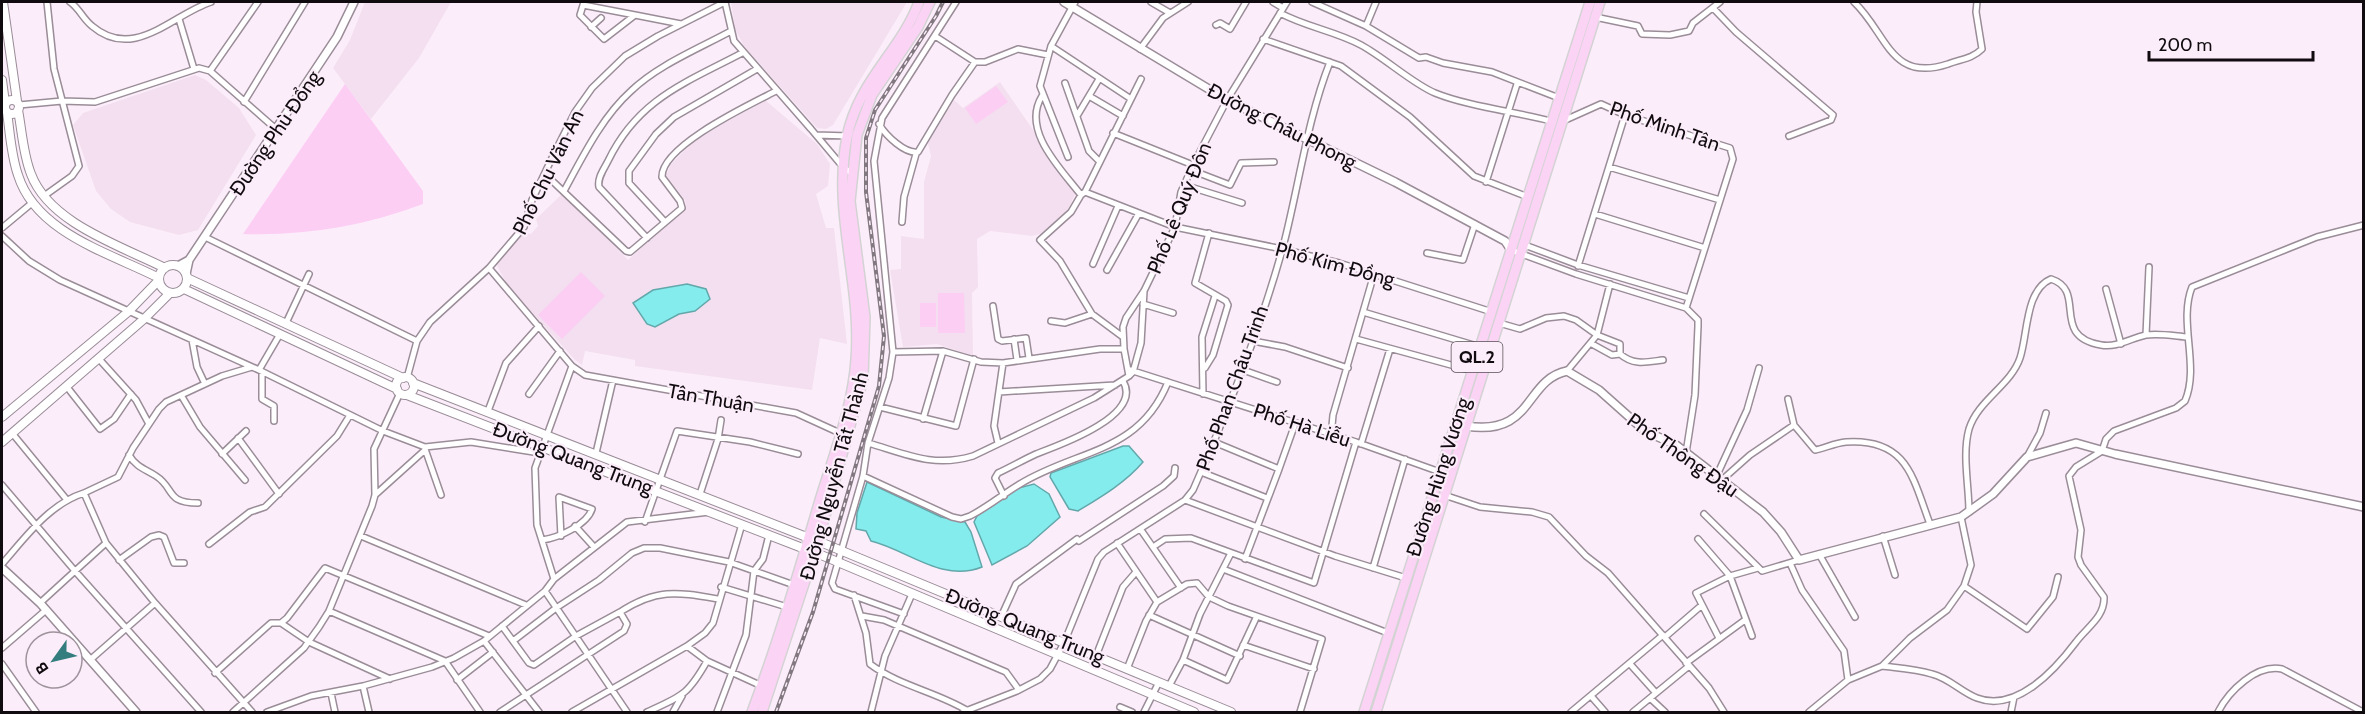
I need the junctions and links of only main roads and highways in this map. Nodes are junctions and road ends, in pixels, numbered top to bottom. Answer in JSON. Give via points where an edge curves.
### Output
{"nodes":[{"id":1,"x":3,"y":2,"type":"edge"},
{"id":2,"x":919,"y":2,"type":"edge"},
{"id":3,"x":930,"y":2,"type":"edge"},
{"id":4,"x":1590,"y":2,"type":"edge"},
{"id":5,"x":1600,"y":2,"type":"edge"},
{"id":6,"x":903,"y":42,"type":"junction"},
{"id":7,"x":2,"y":81,"type":"edge"},
{"id":8,"x":18,"y":105,"type":"junction"},
{"id":9,"x":5,"y":108,"type":"edge"},
{"id":10,"x":852,"y":135,"type":"junction"},
{"id":11,"x":165,"y":268,"type":"junction"},
{"id":12,"x":187,"y":276,"type":"junction"},
{"id":13,"x":159,"y":279,"type":"junction"},
{"id":14,"x":184,"y":289,"type":"junction"},
{"id":15,"x":170,"y":293,"type":"junction"},
{"id":16,"x":408,"y":379,"type":"junction"},
{"id":17,"x":401,"y":392,"type":"junction"},
{"id":18,"x":2,"y":417,"type":"edge"},
{"id":19,"x":845,"y":435,"type":"junction"},
{"id":20,"x":2,"y":442,"type":"edge"},
{"id":21,"x":760,"y":518,"type":"junction"},
{"id":22,"x":1422,"y":526,"type":"junction"},
{"id":23,"x":757,"y":529,"type":"junction"},
{"id":24,"x":1433,"y":530,"type":"junction"},
{"id":25,"x":813,"y":539,"type":"junction"},
{"id":26,"x":810,"y":551,"type":"junction"},
{"id":27,"x":778,"y":651,"type":"junction"},
{"id":28,"x":766,"y":688,"type":"junction"},
{"id":29,"x":752,"y":712,"type":"edge"},
{"id":30,"x":762,"y":712,"type":"edge"},
{"id":31,"x":1194,"y":712,"type":"edge"},
{"id":32,"x":1231,"y":712,"type":"edge"},
{"id":33,"x":1364,"y":712,"type":"edge"},
{"id":34,"x":1376,"y":712,"type":"edge"}],
"edges":[{"from":1,"to":8,"type":"main road"},
{"from":2,"to":6,"type":"main road","name":"Đường Nguyễn Tất Thành"},
{"from":3,"to":6,"type":"main road","name":"Đường Nguyễn Tất Thành"},
{"from":4,"to":22,"type":"main road","name":"Đường Hùng Vương","number":"QL.2"},
{"from":5,"to":24,"type":"main road","name":"Đường Hùng Vương","number":"QL.2"},
{"from":6,"to":10,"type":"main road","name":"Đường Nguyễn Tất Thành"},
{"from":7,"to":9,"type":"main road"},
{"from":8,"to":9,"type":"main road","via":[[11,99]]},
{"from":8,"to":9,"type":"main road","via":[[13,114]]},
{"from":8,"to":11,"type":"main road","via":[[30,172],[44,196],[67,218]]},
{"from":9,"to":13,"type":"main road","via":[[18,176],[41,214],[60,229]]},
{"from":10,"to":19,"type":"main road","name":"Đường Nguyễn Tất Thành","via":[[843,167],[841,200],[857,345]]},
{"from":10,"to":19,"type":"main road","name":"Đường Nguyễn Tất Thành","via":[[850,201],[866,344],[860,397]]},
{"from":11,"to":12,"type":"main road","via":[[178,266]]},
{"from":11,"to":13,"type":"main road"},
{"from":12,"to":14,"type":"main road"},
{"from":12,"to":16,"type":"main road","name":"Đường Quang Trung"},
{"from":13,"to":15,"type":"main road"},
{"from":13,"to":18,"type":"main road","via":[[128,312]]},
{"from":14,"to":15,"type":"main road"},
{"from":14,"to":17,"type":"main road","name":"Đường Quang Trung"},
{"from":15,"to":20,"type":"main road"},
{"from":16,"to":17,"type":"main road","via":[[397,382]]},
{"from":16,"to":17,"type":"main road","via":[[412,390]]},
{"from":16,"to":21,"type":"main road","name":"Đường Quang Trung"},
{"from":17,"to":23,"type":"main road","name":"Đường Quang Trung"},
{"from":19,"to":25,"type":"main road","name":"Đường Nguyễn Tất Thành"},
{"from":21,"to":23,"type":"main road"},
{"from":21,"to":25,"type":"main road","name":"Đường Quang Trung"},
{"from":22,"to":24,"type":"main road"},
{"from":22,"to":33,"type":"main road","name":"Đường Hùng Vương","number":"QL.2"},
{"from":23,"to":26,"type":"main road","name":"Đường Quang Trung"},
{"from":24,"to":34,"type":"main road","name":"Đường Hùng Vương","number":"QL.2"},
{"from":25,"to":26,"type":"main road","name":"Đường Nguyễn Tất Thành"},
{"from":25,"to":32,"type":"main road","name":"Đường Quang Trung"},
{"from":26,"to":27,"type":"main road","name":"Đường Nguyễn Tất Thành"},
{"from":26,"to":27,"type":"main road","name":"Đường Nguyễn Tất Thành","via":[[794,585]]},
{"from":26,"to":31,"type":"main road","name":"Đường Quang Trung"},
{"from":27,"to":28,"type":"main road","name":"Đường Nguyễn Tất Thành"},
{"from":28,"to":29,"type":"main road","name":"Đường Nguyễn Tất Thành"},
{"from":28,"to":30,"type":"main road","name":"Đường Nguyễn Tất Thành"}]}
